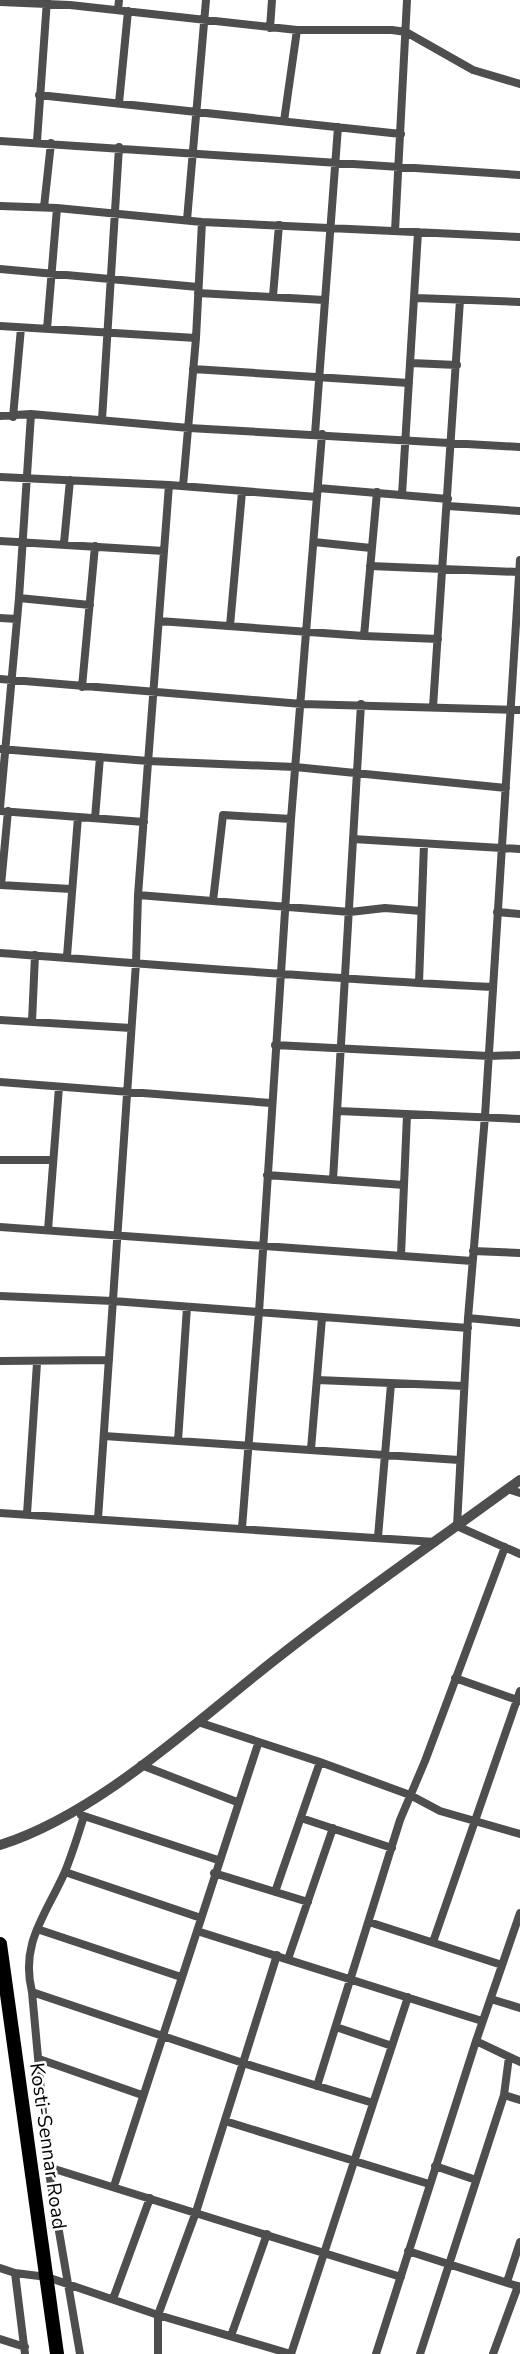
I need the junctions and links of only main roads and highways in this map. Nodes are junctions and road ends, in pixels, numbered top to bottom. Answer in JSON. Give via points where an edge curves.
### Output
{"nodes":[{"id":1,"x":0,"y":1944,"type":"edge"},
{"id":2,"x":57,"y":2354,"type":"edge"}],
"edges":[{"from":1,"to":2,"type":"highway","name":"Kosti-Sennar Road"}]}
